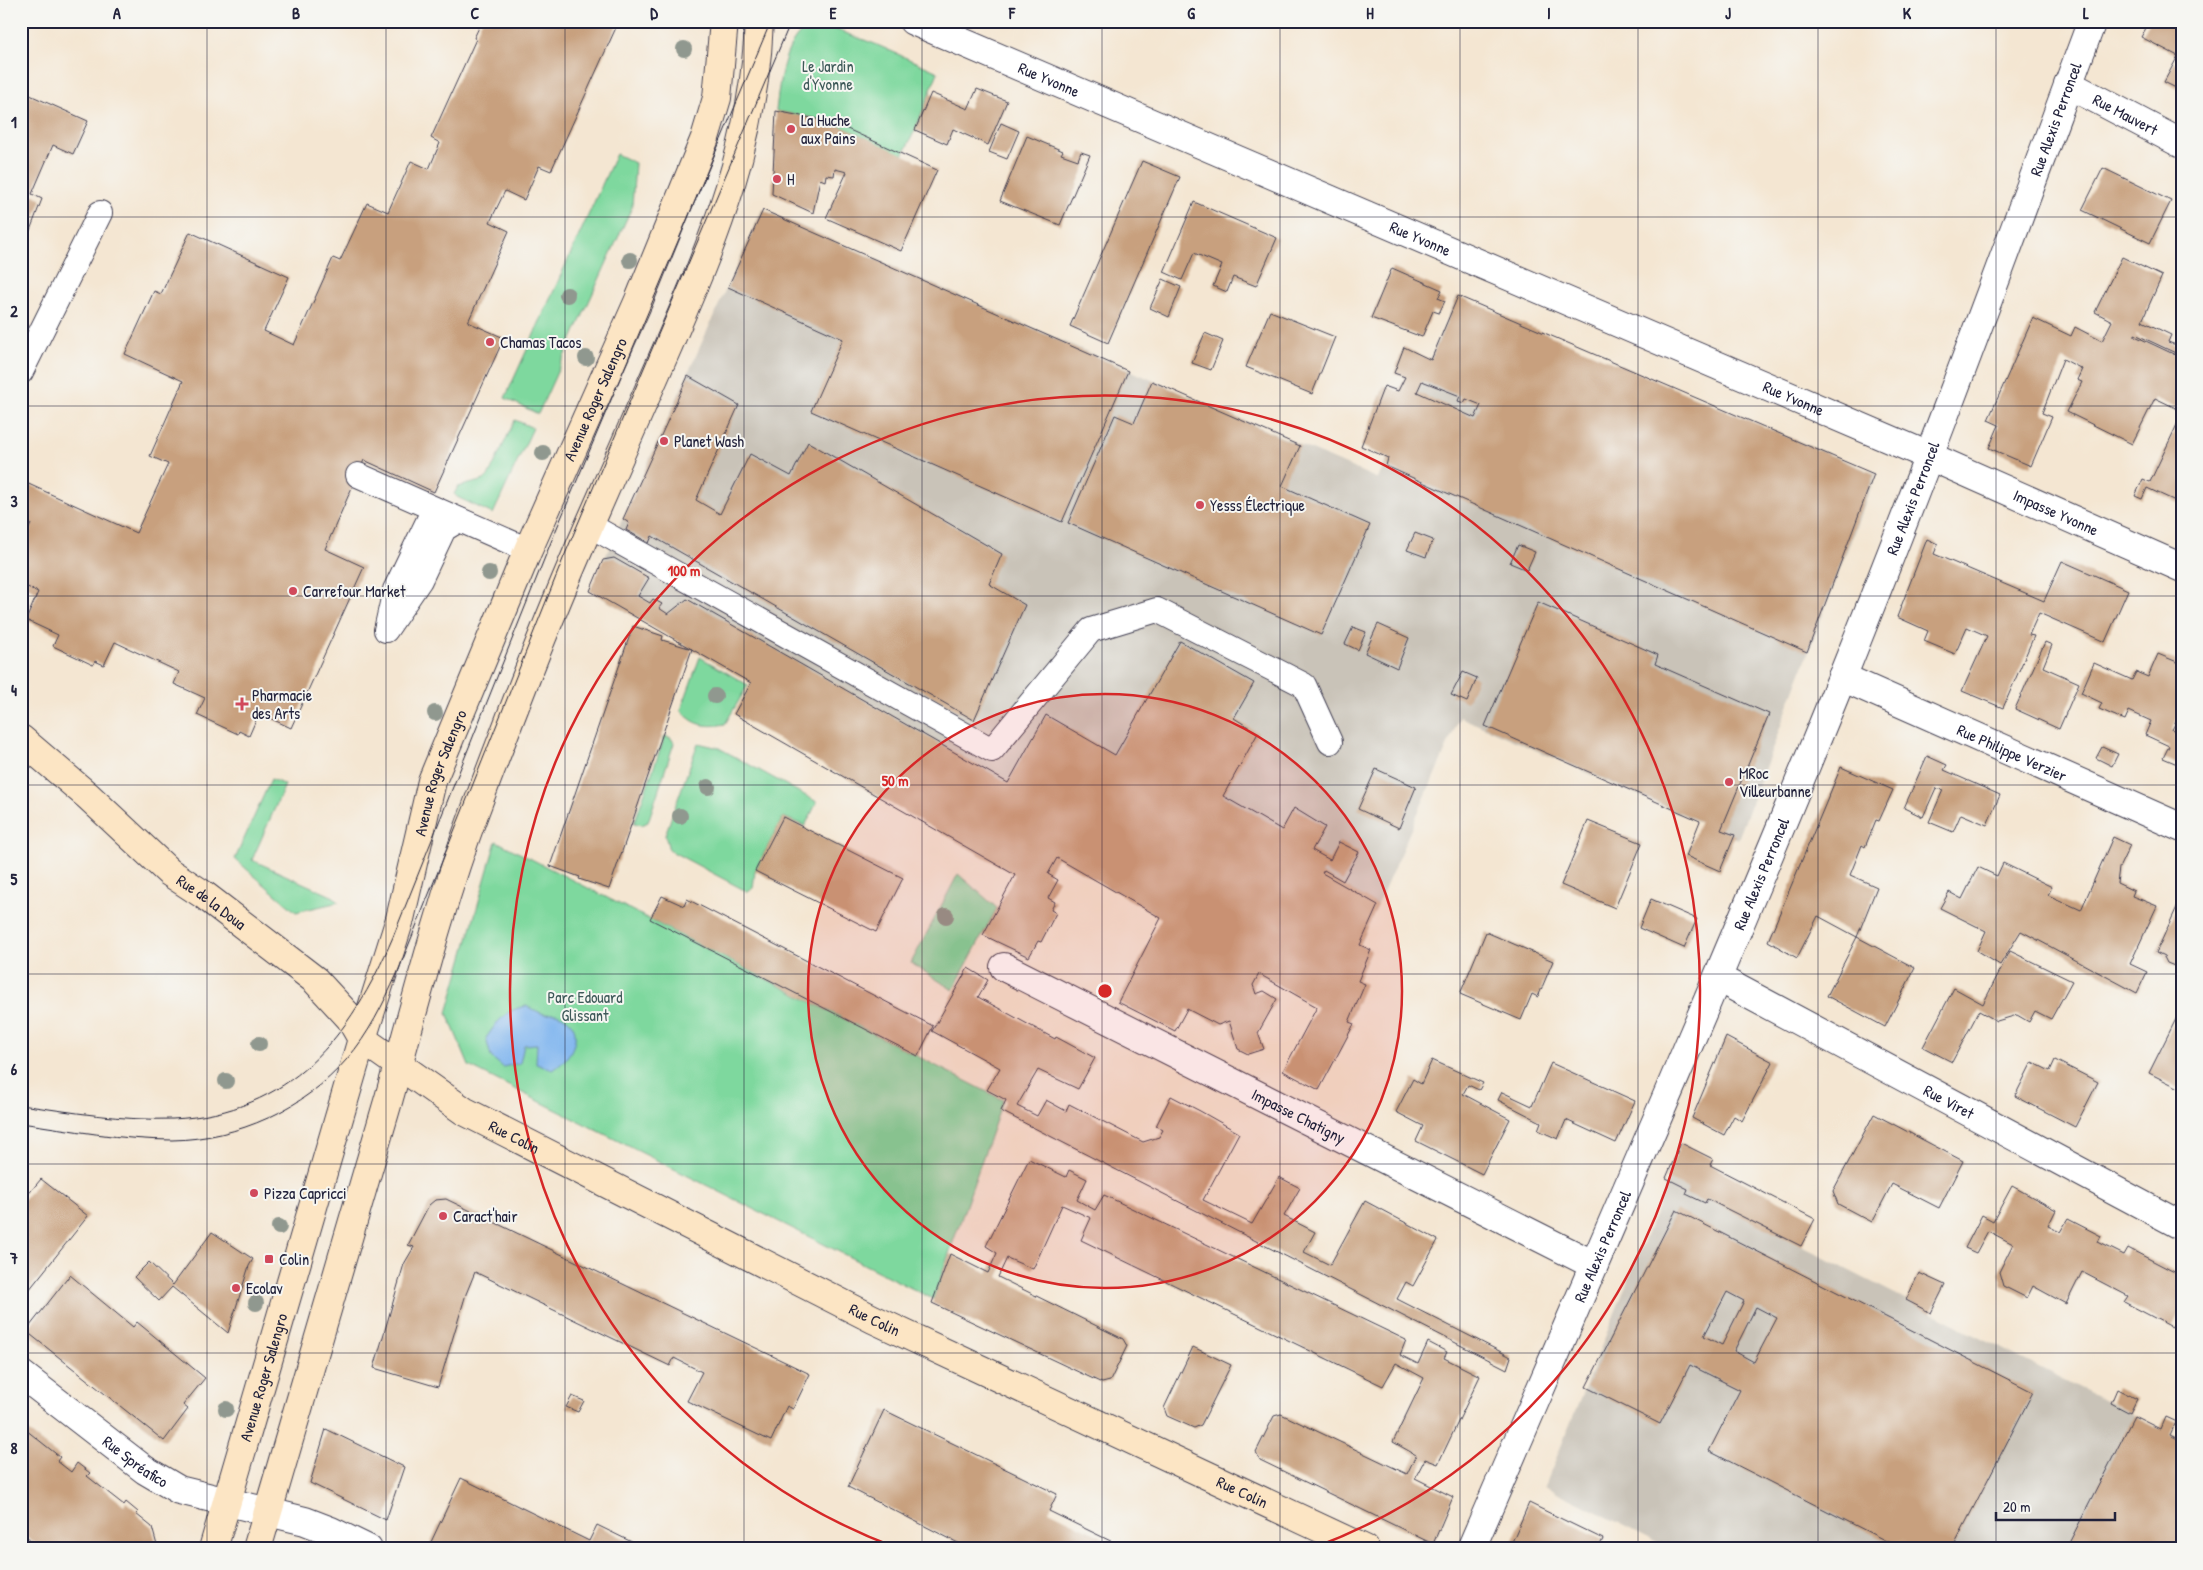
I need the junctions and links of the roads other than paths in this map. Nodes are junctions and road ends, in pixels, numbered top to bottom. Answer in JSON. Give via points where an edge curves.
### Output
{"nodes":[{"id":1,"x":724,"y":21,"type":"edge"},
{"id":2,"x":760,"y":21,"type":"edge"},
{"id":3,"x":913,"y":21,"type":"edge"},
{"id":4,"x":2092,"y":21,"type":"edge"},
{"id":5,"x":2068,"y":84,"type":"junction"},
{"id":6,"x":2182,"y":144,"type":"edge"},
{"id":7,"x":100,"y":212,"type":"dead end"},
{"id":8,"x":21,"y":372,"type":"edge"},
{"id":9,"x":1929,"y":456,"type":"junction"},
{"id":10,"x":358,"y":475,"type":"dead end"},
{"id":11,"x":434,"y":509,"type":"junction"},
{"id":12,"x":459,"y":520,"type":"junction"},
{"id":13,"x":589,"y":525,"type":"junction"},
{"id":14,"x":528,"y":550,"type":"junction"},
{"id":15,"x":2182,"y":568,"type":"edge"},
{"id":16,"x":1842,"y":677,"type":"junction"},
{"id":17,"x":21,"y":739,"type":"edge"},
{"id":18,"x":1330,"y":742,"type":"dead end"},
{"id":19,"x":2182,"y":828,"type":"edge"},
{"id":20,"x":1004,"y":967,"type":"dead end"},
{"id":21,"x":1718,"y":978,"type":"junction"},
{"id":22,"x":362,"y":1039,"type":"junction"},
{"id":23,"x":398,"y":1065,"type":"junction"},
{"id":24,"x":2182,"y":1226,"type":"edge"},
{"id":25,"x":1594,"y":1265,"type":"junction"},
{"id":26,"x":21,"y":1374,"type":"edge"},
{"id":27,"x":226,"y":1503,"type":"junction"},
{"id":28,"x":268,"y":1512,"type":"junction"},
{"id":29,"x":213,"y":1549,"type":"edge"},
{"id":30,"x":256,"y":1549,"type":"edge"},
{"id":31,"x":368,"y":1549,"type":"edge"},
{"id":32,"x":1365,"y":1549,"type":"edge"},
{"id":33,"x":1471,"y":1549,"type":"edge"}],
"edges":[{"from":1,"to":14,"type":"main road","name":"Avenue Roger Salengro","via":[[717,98],[705,138],[635,309]]},
{"from":2,"to":13,"type":"main road","via":[[748,120],[733,181],[705,260]]},
{"from":3,"to":9,"type":"street","name":"Rue Yvonne"},
{"from":4,"to":5,"type":"street","name":"Rue Alexis Perroncel"},
{"from":5,"to":6,"type":"street","name":"Rue Mauvert"},
{"from":5,"to":9,"type":"street","name":"Rue Alexis Perroncel"},
{"from":7,"to":8,"type":"lane"},
{"from":9,"to":15,"type":"street","name":"Impasse Yvonne"},
{"from":9,"to":16,"type":"street","name":"Rue Alexis Perroncel"},
{"from":10,"to":11,"type":"lane"},
{"from":11,"to":12,"type":"lane"},
{"from":11,"to":12,"type":"lane","via":[[395,590],[386,630],[420,580],[444,529]]},
{"from":12,"to":14,"type":"lane"},
{"from":13,"to":18,"type":"lane","via":[[992,750],[1091,630],[1158,610],[1304,685]]},
{"from":13,"to":23,"type":"main road","via":[[474,812],[435,928]]},
{"from":14,"to":22,"type":"main road","name":"Avenue Roger Salengro","via":[[432,781],[400,919]]},
{"from":16,"to":19,"type":"street","name":"Rue Philippe Verzier"},
{"from":16,"to":21,"type":"street","name":"Rue Alexis Perroncel"},
{"from":17,"to":22,"type":"main road","name":"Rue de la Doua","via":[[169,872],[315,980],[350,1018]]},
{"from":20,"to":25,"type":"street","name":"Impasse Chatigny"},
{"from":21,"to":24,"type":"street","name":"Rue Viret"},
{"from":21,"to":25,"type":"street","name":"Rue Alexis Perroncel"},
{"from":22,"to":23,"type":"main road","name":"Rue de la Doua"},
{"from":22,"to":27,"type":"main road","name":"Avenue Roger Salengro"},
{"from":23,"to":28,"type":"main road"},
{"from":23,"to":32,"type":"main road","name":"Rue Colin","via":[[464,1111],[873,1319]]},
{"from":25,"to":33,"type":"street","name":"Rue Alexis Perroncel"},
{"from":26,"to":27,"type":"street","name":"Rue Spréafico","via":[[145,1470],[180,1490]]},
{"from":27,"to":28,"type":"street","name":"Rue Spréafico"},
{"from":27,"to":29,"type":"main road","name":"Avenue Roger Salengro"},
{"from":28,"to":30,"type":"main road"},
{"from":28,"to":31,"type":"street","name":"Rue Spréafico","via":[[331,1530]]}]}
